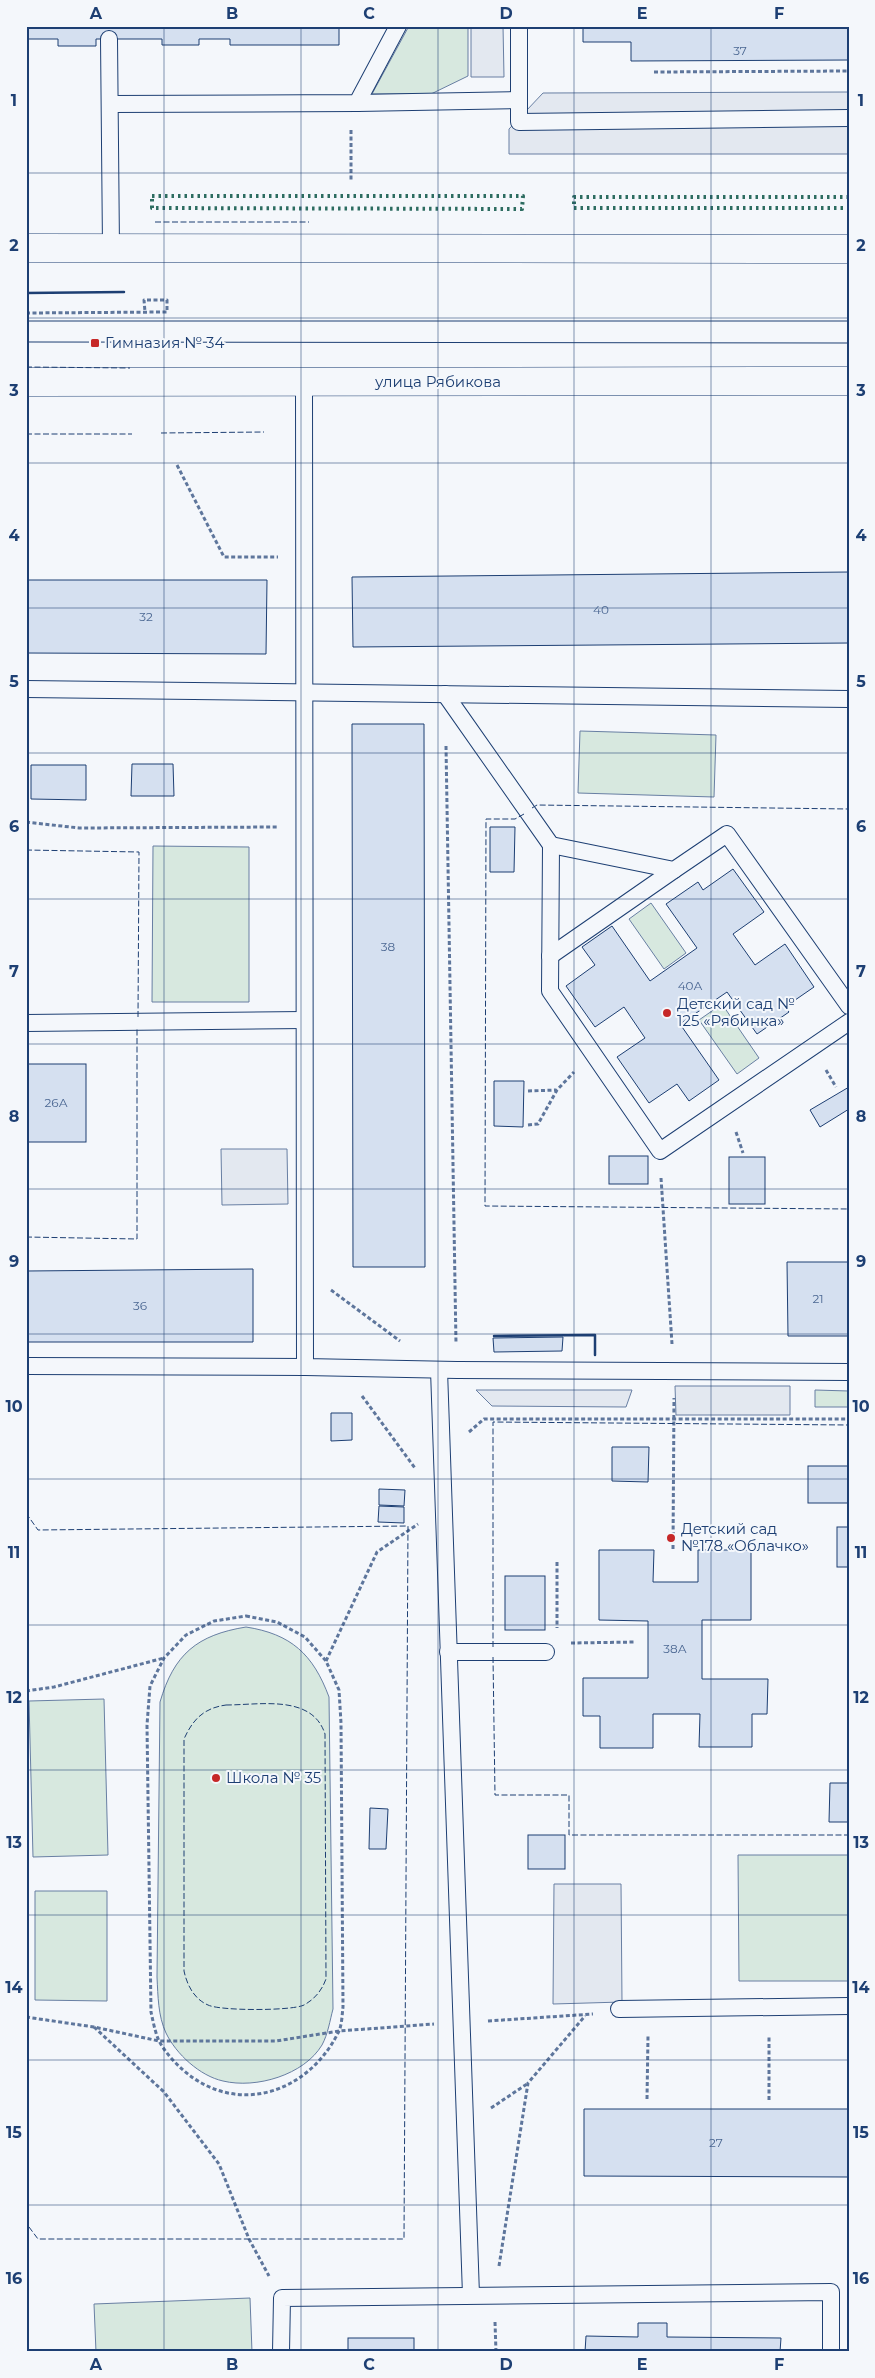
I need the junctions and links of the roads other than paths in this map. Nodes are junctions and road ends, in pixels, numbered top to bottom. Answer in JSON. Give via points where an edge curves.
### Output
{"nodes":[{"id":1,"x":398,"y":26,"type":"edge"},
{"id":2,"x":519,"y":26,"type":"edge"},
{"id":3,"x":109,"y":39,"type":"dead end"},
{"id":4,"x":519,"y":100,"type":"junction"},
{"id":5,"x":354,"y":103,"type":"junction"},
{"id":6,"x":110,"y":104,"type":"junction"},
{"id":7,"x":849,"y":118,"type":"edge"},
{"id":8,"x":26,"y":248,"type":"edge"},
{"id":9,"x":111,"y":248,"type":"junction"},
{"id":10,"x":849,"y":248,"type":"edge"},
{"id":11,"x":849,"y":381,"type":"edge"},
{"id":12,"x":26,"y":382,"type":"edge"},
{"id":13,"x":304,"y":382,"type":"junction"},
{"id":14,"x":26,"y":689,"type":"edge"},
{"id":15,"x":304,"y":692,"type":"junction"},
{"id":16,"x":446,"y":694,"type":"junction"},
{"id":17,"x":849,"y":699,"type":"edge"},
{"id":18,"x":551,"y":845,"type":"junction"},
{"id":19,"x":674,"y":870,"type":"junction"},
{"id":20,"x":550,"y":956,"type":"junction"},
{"id":21,"x":849,"y":1006,"type":"edge"},
{"id":22,"x":304,"y":1020,"type":"junction"},
{"id":23,"x":849,"y":1022,"type":"edge"},
{"id":24,"x":26,"y":1023,"type":"edge"},
{"id":25,"x":26,"y":1366,"type":"edge"},
{"id":26,"x":305,"y":1367,"type":"junction"},
{"id":27,"x":439,"y":1370,"type":"junction"},
{"id":28,"x":849,"y":1372,"type":"edge"},
{"id":29,"x":552,"y":1648,"type":"road end"},
{"id":30,"x":448,"y":1652,"type":"junction"},
{"id":31,"x":849,"y":2006,"type":"edge"},
{"id":32,"x":618,"y":2009,"type":"road end"},
{"id":33,"x":471,"y":2295,"type":"junction"},
{"id":34,"x":281,"y":2352,"type":"edge"},
{"id":35,"x":831,"y":2352,"type":"edge"}],
"edges":[{"from":1,"to":5,"type":"lane"},
{"from":2,"to":4,"type":"lane"},
{"from":3,"to":6,"type":"lane"},
{"from":4,"to":5,"type":"lane"},
{"from":4,"to":7,"type":"lane","via":[[519,122]]},
{"from":5,"to":6,"type":"lane"},
{"from":6,"to":9,"type":"lane"},
{"from":8,"to":9,"type":"main road"},
{"from":9,"to":10,"type":"main road"},
{"from":11,"to":13,"type":"main road","name":"улица Рябикова"},
{"from":12,"to":13,"type":"main road","name":"улица Рябикова"},
{"from":13,"to":15,"type":"lane"},
{"from":14,"to":15,"type":"lane"},
{"from":15,"to":16,"type":"lane"},
{"from":15,"to":22,"type":"lane"},
{"from":16,"to":17,"type":"lane"},
{"from":16,"to":18,"type":"lane"},
{"from":18,"to":19,"type":"lane"},
{"from":18,"to":20,"type":"lane"},
{"from":19,"to":20,"type":"lane"},
{"from":19,"to":21,"type":"lane","via":[[727,834]]},
{"from":20,"to":23,"type":"lane","via":[[550,991],[660,1151]]},
{"from":22,"to":24,"type":"lane"},
{"from":22,"to":26,"type":"lane"},
{"from":25,"to":26,"type":"lane"},
{"from":26,"to":27,"type":"lane"},
{"from":27,"to":28,"type":"lane"},
{"from":27,"to":30,"type":"lane"},
{"from":29,"to":30,"type":"lane"},
{"from":30,"to":33,"type":"lane"},
{"from":31,"to":32,"type":"lane"},
{"from":33,"to":34,"type":"lane","via":[[282,2298]]},
{"from":33,"to":35,"type":"lane","via":[[831,2292]]}]}
